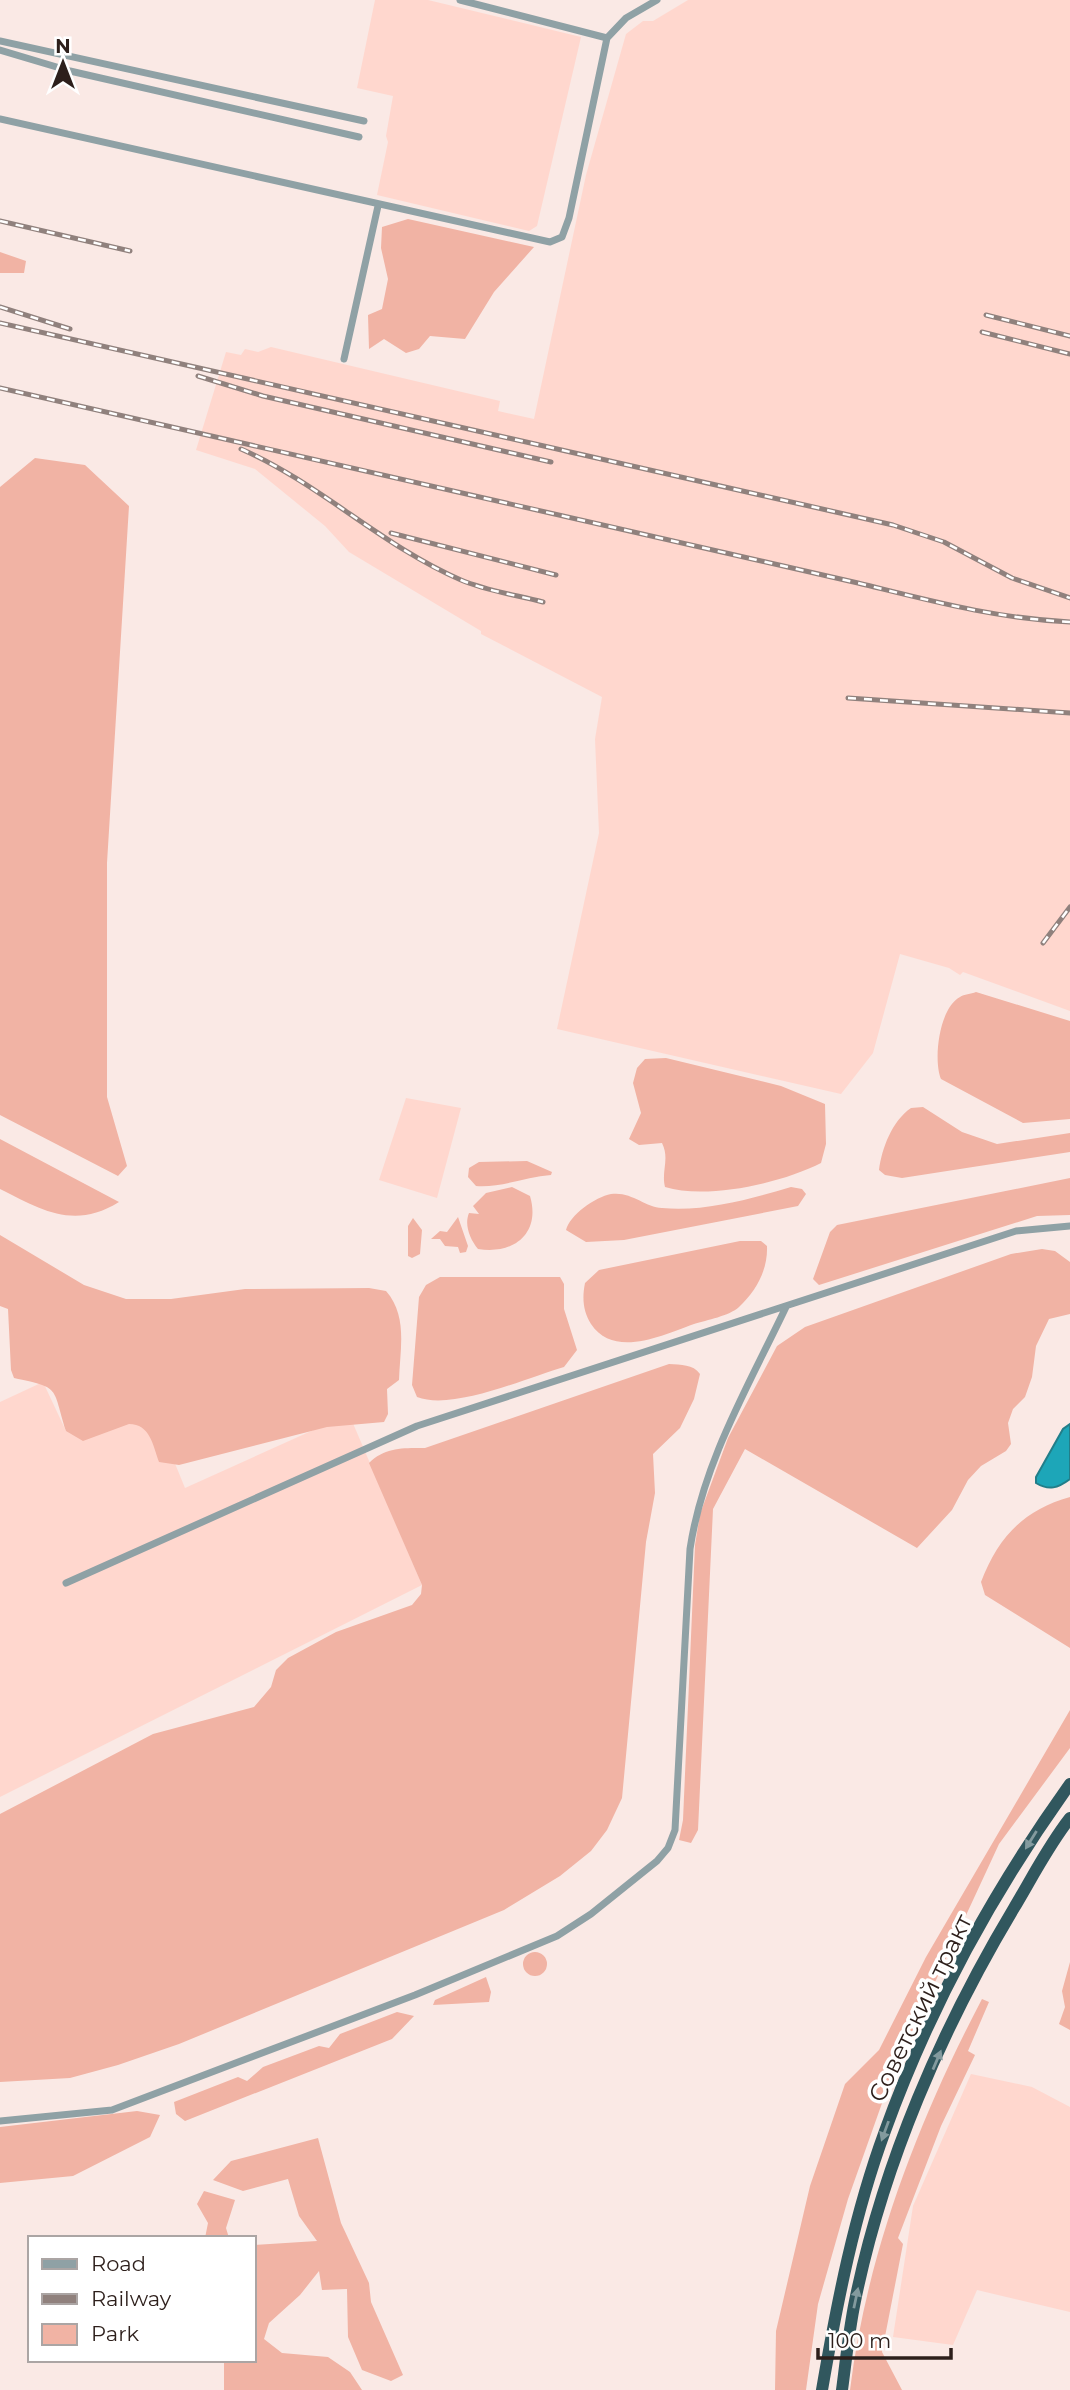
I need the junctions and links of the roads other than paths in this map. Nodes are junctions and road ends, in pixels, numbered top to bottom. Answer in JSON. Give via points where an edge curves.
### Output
{"nodes":[{"id":1,"x":460,"y":0,"type":"edge"},
{"id":2,"x":657,"y":0,"type":"edge"},
{"id":3,"x":607,"y":38,"type":"junction"},
{"id":4,"x":0,"y":41,"type":"edge"},
{"id":5,"x":0,"y":50,"type":"edge"},
{"id":6,"x":0,"y":119,"type":"edge"},
{"id":7,"x":364,"y":121,"type":"dead end"},
{"id":8,"x":359,"y":136,"type":"dead end"},
{"id":9,"x":378,"y":206,"type":"junction"},
{"id":10,"x":344,"y":359,"type":"dead end"},
{"id":11,"x":1070,"y":1226,"type":"edge"},
{"id":12,"x":786,"y":1307,"type":"junction"},
{"id":13,"x":66,"y":1583,"type":"dead end"},
{"id":14,"x":1070,"y":1784,"type":"edge"},
{"id":15,"x":1070,"y":1818,"type":"edge"},
{"id":16,"x":0,"y":2121,"type":"edge"},
{"id":17,"x":822,"y":2390,"type":"edge"},
{"id":18,"x":842,"y":2390,"type":"edge"}],
"edges":[{"from":1,"to":3,"type":"street"},
{"from":2,"to":3,"type":"street","via":[[626,18]]},
{"from":3,"to":9,"type":"street","via":[[562,237],[540,242]]},
{"from":4,"to":7,"type":"street"},
{"from":5,"to":8,"type":"street","via":[[70,71]]},
{"from":6,"to":9,"type":"street"},
{"from":9,"to":10,"type":"street"},
{"from":11,"to":12,"type":"street","via":[[1016,1231]]},
{"from":12,"to":13,"type":"street","via":[[417,1426]]},
{"from":12,"to":16,"type":"street","via":[[709,1469],[695,1519],[675,1830],[657,1861],[557,1936],[415,1995],[112,2109]]},
{"from":14,"to":17,"type":"highway","name":"Советский тракт","one_way":true,"via":[[1019,1859],[917,2050],[860,2211],[839,2290]]},
{"from":18,"to":15,"type":"highway","name":"Советский тракт","one_way":true,"via":[[855,2301],[876,2217],[905,2136],[986,1955]]}]}
